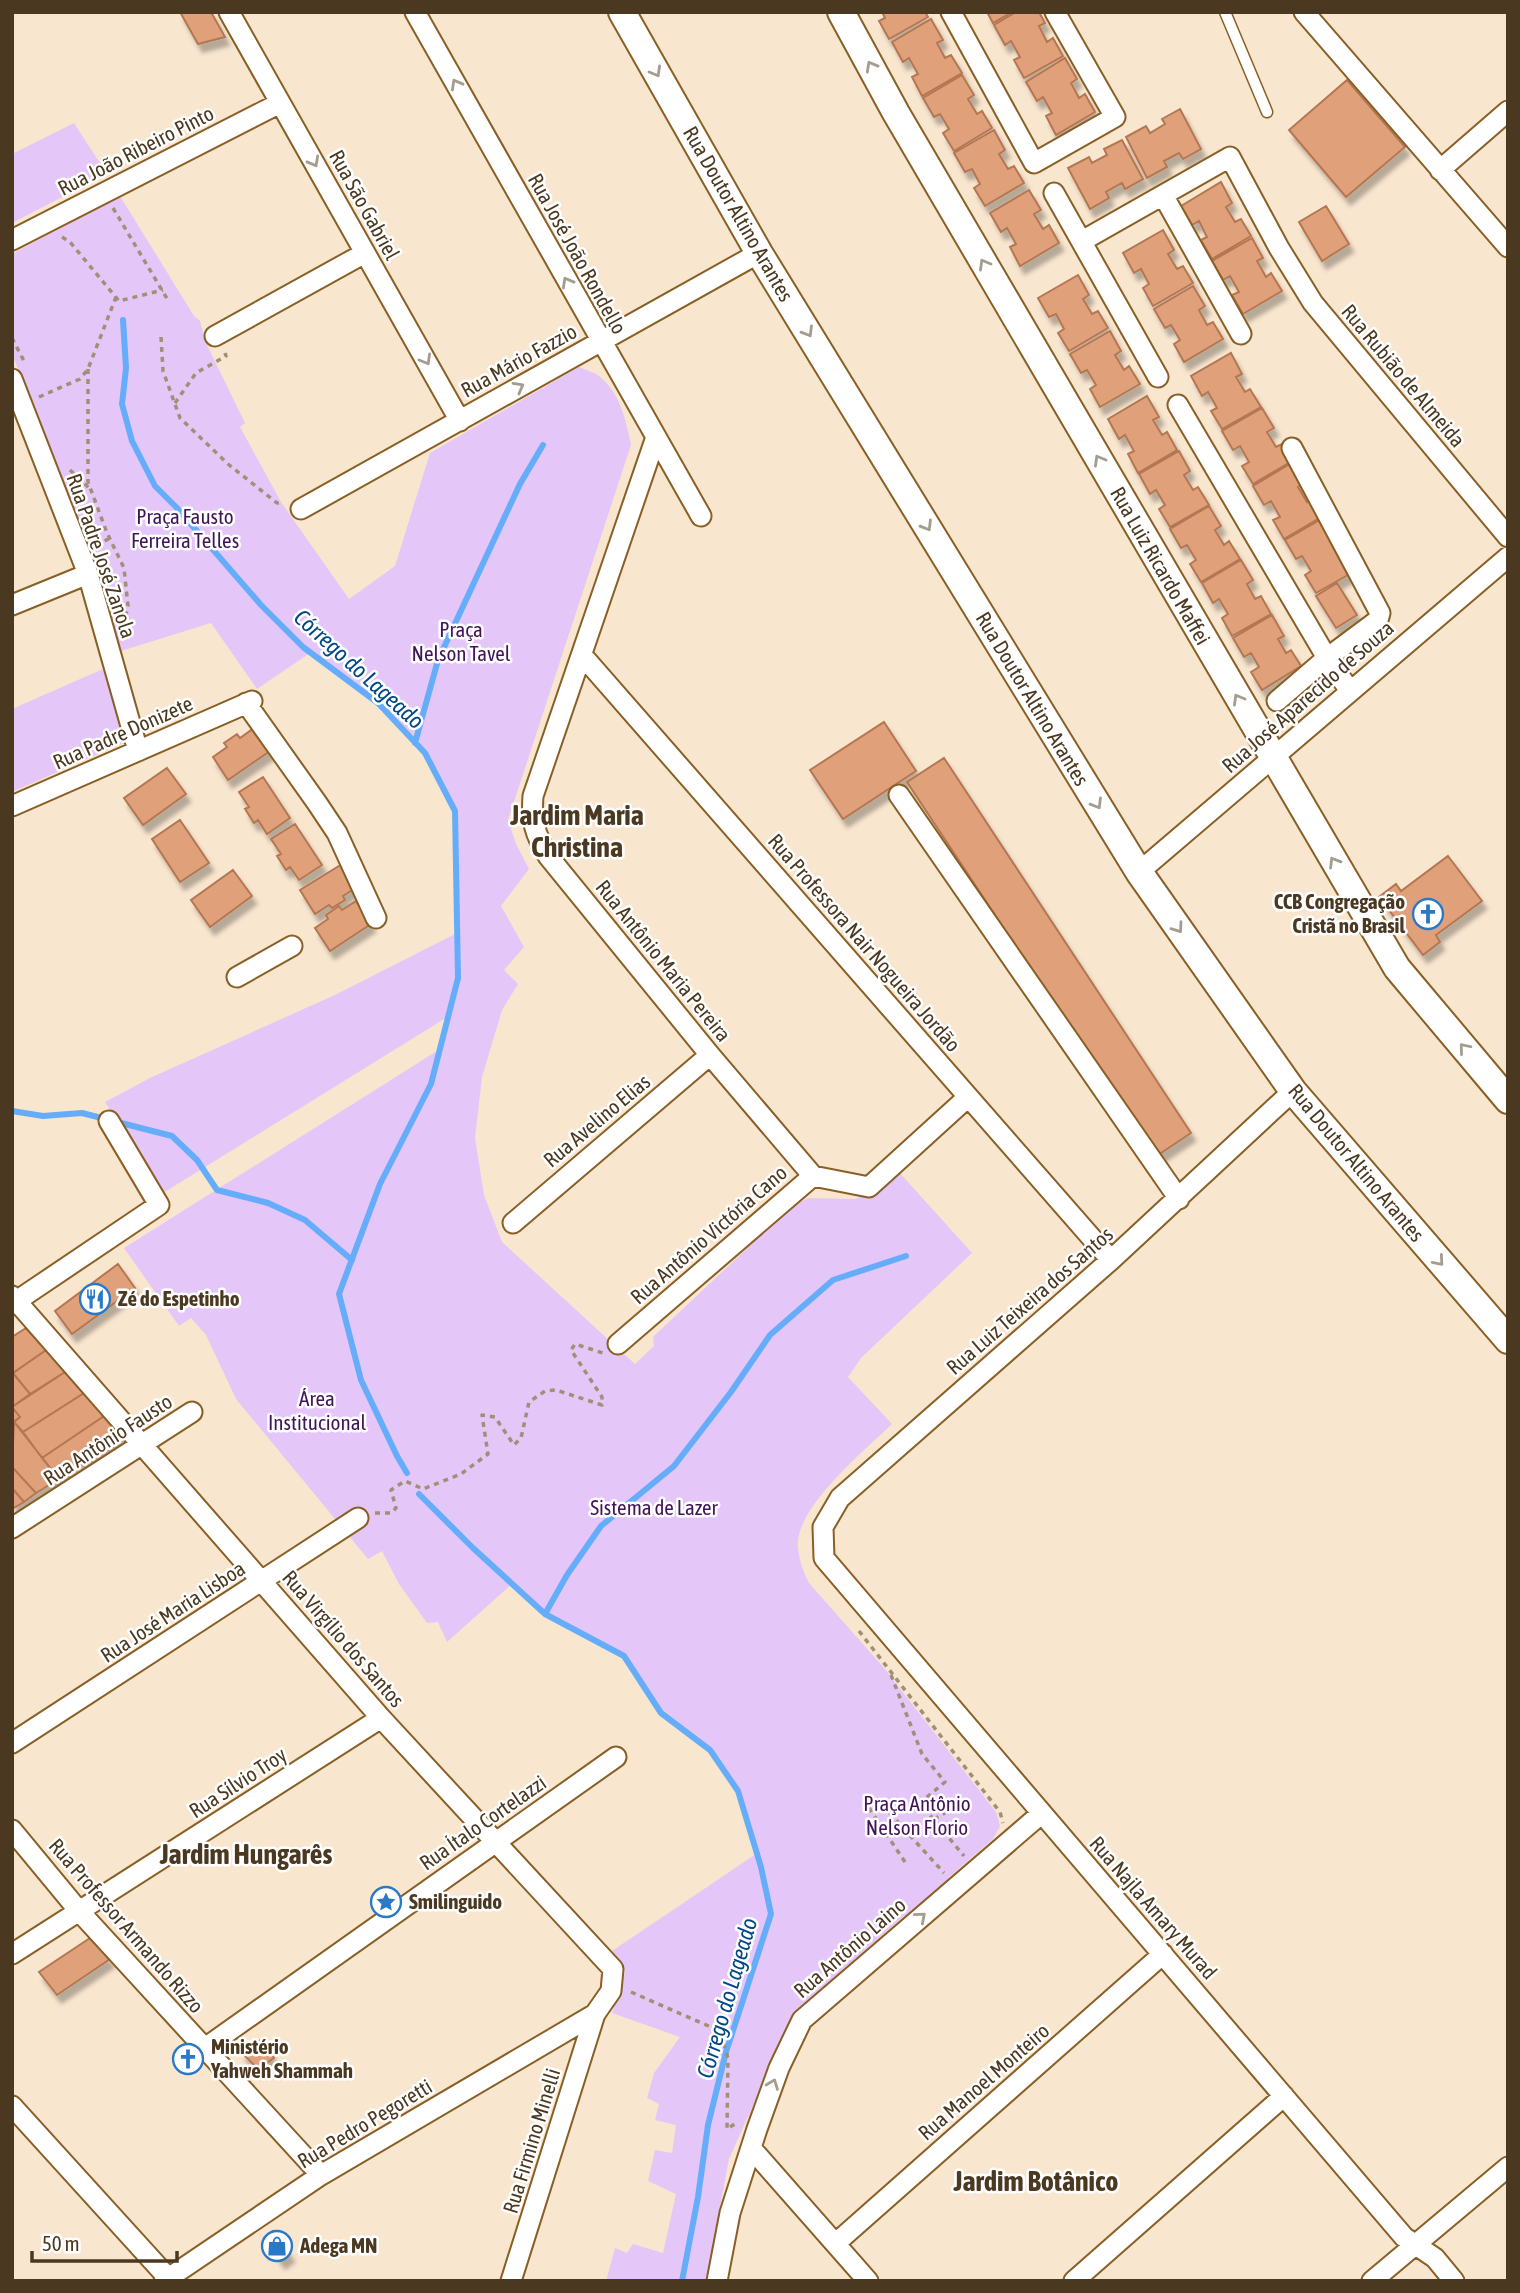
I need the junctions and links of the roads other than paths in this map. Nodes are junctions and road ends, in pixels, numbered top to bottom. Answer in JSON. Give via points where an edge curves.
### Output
{"nodes":[{"id":1,"x":229,"y":12,"type":"edge"},
{"id":2,"x":415,"y":12,"type":"edge"},
{"id":3,"x":622,"y":12,"type":"edge"},
{"id":4,"x":841,"y":12,"type":"edge"},
{"id":5,"x":951,"y":12,"type":"edge"},
{"id":6,"x":1055,"y":12,"type":"edge"},
{"id":7,"x":1225,"y":12,"type":"edge"},
{"id":8,"x":1304,"y":12,"type":"edge"},
{"id":9,"x":280,"y":103,"type":"junction"},
{"id":10,"x":1508,"y":111,"type":"edge"},
{"id":11,"x":1267,"y":112,"type":"dead end"},
{"id":12,"x":1440,"y":170,"type":"junction"},
{"id":13,"x":1054,"y":193,"type":"dead end"},
{"id":14,"x":1163,"y":195,"type":"junction"},
{"id":15,"x":12,"y":240,"type":"edge"},
{"id":16,"x":1082,"y":242,"type":"junction"},
{"id":17,"x":1508,"y":247,"type":"edge"},
{"id":18,"x":365,"y":253,"type":"junction"},
{"id":19,"x":759,"y":253,"type":"junction"},
{"id":20,"x":1241,"y":334,"type":"dead end"},
{"id":21,"x":215,"y":336,"type":"dead end"},
{"id":22,"x":600,"y":342,"type":"junction"},
{"id":23,"x":1158,"y":377,"type":"dead end"},
{"id":24,"x":12,"y":379,"type":"edge"},
{"id":25,"x":25,"y":402,"type":"edge"},
{"id":26,"x":1178,"y":405,"type":"dead end"},
{"id":27,"x":460,"y":421,"type":"junction"},
{"id":28,"x":656,"y":437,"type":"junction"},
{"id":29,"x":1292,"y":448,"type":"dead end"},
{"id":30,"x":301,"y":509,"type":"road end"},
{"id":31,"x":701,"y":516,"type":"dead end"},
{"id":32,"x":1508,"y":537,"type":"edge"},
{"id":33,"x":1508,"y":557,"type":"edge"},
{"id":34,"x":88,"y":574,"type":"junction"},
{"id":35,"x":12,"y":605,"type":"edge"},
{"id":36,"x":582,"y":655,"type":"junction"},
{"id":37,"x":1327,"y":658,"type":"junction"},
{"id":38,"x":1350,"y":691,"type":"junction"},
{"id":39,"x":1277,"y":701,"type":"dead end"},
{"id":40,"x":138,"y":751,"type":"junction"},
{"id":41,"x":1272,"y":758,"type":"junction"},
{"id":42,"x":899,"y":795,"type":"dead end"},
{"id":43,"x":12,"y":806,"type":"edge"},
{"id":44,"x":1139,"y":872,"type":"junction"},
{"id":45,"x":376,"y":919,"type":"dead end"},
{"id":46,"x":292,"y":946,"type":"dead end"},
{"id":47,"x":237,"y":977,"type":"dead end"},
{"id":48,"x":710,"y":1055,"type":"junction"},
{"id":49,"x":1293,"y":1091,"type":"junction"},
{"id":50,"x":968,"y":1097,"type":"junction"},
{"id":51,"x":1508,"y":1100,"type":"edge"},
{"id":52,"x":109,"y":1121,"type":"dead end"},
{"id":53,"x":813,"y":1176,"type":"junction"},
{"id":54,"x":1179,"y":1199,"type":"junction"},
{"id":55,"x":513,"y":1223,"type":"dead end"},
{"id":56,"x":1111,"y":1260,"type":"junction"},
{"id":57,"x":14,"y":1300,"type":"edge"},
{"id":58,"x":1508,"y":1340,"type":"edge"},
{"id":59,"x":615,"y":1351,"type":"road end"},
{"id":60,"x":192,"y":1412,"type":"dead end"},
{"id":61,"x":144,"y":1444,"type":"junction"},
{"id":62,"x":358,"y":1518,"type":"road end"},
{"id":63,"x":12,"y":1528,"type":"edge"},
{"id":64,"x":824,"y":1558,"type":"joint"},
{"id":65,"x":263,"y":1582,"type":"junction"},
{"id":66,"x":381,"y":1718,"type":"junction"},
{"id":67,"x":12,"y":1743,"type":"edge"},
{"id":68,"x":616,"y":1757,"type":"dead end"},
{"id":69,"x":1042,"y":1813,"type":"junction"},
{"id":70,"x":12,"y":1830,"type":"edge"},
{"id":71,"x":495,"y":1842,"type":"junction"},
{"id":72,"x":79,"y":1911,"type":"junction"},
{"id":73,"x":12,"y":1954,"type":"edge"},
{"id":74,"x":1163,"y":1954,"type":"junction"},
{"id":75,"x":595,"y":2014,"type":"junction"},
{"id":76,"x":205,"y":2048,"type":"junction"},
{"id":77,"x":1284,"y":2096,"type":"junction"},
{"id":78,"x":12,"y":2106,"type":"edge"},
{"id":79,"x":751,"y":2148,"type":"junction"},
{"id":80,"x":1508,"y":2167,"type":"edge"},
{"id":81,"x":321,"y":2175,"type":"junction"},
{"id":82,"x":836,"y":2243,"type":"junction"},
{"id":83,"x":1416,"y":2245,"type":"junction"},
{"id":84,"x":168,"y":2280,"type":"edge"},
{"id":85,"x":511,"y":2281,"type":"edge"},
{"id":86,"x":717,"y":2281,"type":"edge"},
{"id":87,"x":868,"y":2281,"type":"edge"},
{"id":88,"x":1074,"y":2281,"type":"edge"},
{"id":89,"x":1372,"y":2281,"type":"edge"},
{"id":90,"x":1454,"y":2281,"type":"edge"}],
"edges":[{"from":1,"to":9,"type":"street","name":"Rua São Gabriel"},
{"from":22,"to":2,"type":"street","name":"Rua José João Rondello","one_way":true},
{"from":3,"to":19,"type":"street","name":"Rua Doutor Altino Arantes","one_way":true},
{"from":41,"to":4,"type":"street","name":"Rua Luiz Ricardo Maffei","one_way":true},
{"from":5,"to":6,"type":"street","via":[[1034,163],[1115,117]]},
{"from":7,"to":11,"type":"lane"},
{"from":8,"to":12,"type":"street"},
{"from":9,"to":15,"type":"street","name":"Rua João Ribeiro Pinto"},
{"from":9,"to":18,"type":"street","name":"Rua São Gabriel","one_way":true},
{"from":10,"to":12,"type":"street"},
{"from":12,"to":17,"type":"street"},
{"from":13,"to":16,"type":"street"},
{"from":14,"to":16,"type":"street"},
{"from":14,"to":20,"type":"street"},
{"from":14,"to":32,"type":"street","name":"Rua Rubião de Almeida","via":[[1230,157],[1313,303]]},
{"from":16,"to":23,"type":"street"},
{"from":18,"to":21,"type":"street"},
{"from":18,"to":27,"type":"street","name":"Rua São Gabriel","one_way":true},
{"from":19,"to":22,"type":"street","name":"Rua Mário Fazzio"},
{"from":19,"to":44,"type":"street","name":"Rua Doutor Altino Arantes","one_way":true},
{"from":27,"to":22,"type":"street","name":"Rua Mário Fazzio","one_way":true},
{"from":22,"to":28,"type":"street","name":"Rua José João Rondello"},
{"from":24,"to":25,"type":"street","name":"Rua Padre José Zanola"},
{"from":25,"to":34,"type":"street","name":"Rua Padre José Zanola"},
{"from":26,"to":37,"type":"street"},
{"from":27,"to":30,"type":"street","name":"Rua Mário Fazzio"},
{"from":28,"to":31,"type":"street","name":"Rua José João Rondello"},
{"from":28,"to":36,"type":"street","name":"Rua Antônio Maria Pereira"},
{"from":29,"to":37,"type":"street","via":[[1380,613],[1378,620]]},
{"from":33,"to":38,"type":"street","name":"Rua José Aparecido de Souza"},
{"from":34,"to":35,"type":"street"},
{"from":34,"to":40,"type":"street","name":"Rua Padre José Zanola"},
{"from":36,"to":48,"type":"street","name":"Rua Antônio Maria Pereira","via":[[533,796],[536,835],[548,856]]},
{"from":36,"to":50,"type":"street","name":"Rua Professora Nair Nogueira Jordão"},
{"from":37,"to":38,"type":"street"},
{"from":37,"to":39,"type":"street"},
{"from":38,"to":41,"type":"street","name":"Rua José Aparecido de Souza"},
{"from":40,"to":43,"type":"street","name":"Rua Padre Donizete"},
{"from":40,"to":45,"type":"street","name":"Rua Padre Donizete","via":[[249,702],[337,833]]},
{"from":41,"to":44,"type":"street","name":"Rua José Aparecido de Souza"},
{"from":51,"to":41,"type":"street","name":"Rua Luiz Ricardo Maffei","one_way":true,"via":[[1397,968]]},
{"from":42,"to":54,"type":"street"},
{"from":44,"to":49,"type":"street","name":"Rua Doutor Altino Arantes","one_way":true},
{"from":46,"to":47,"type":"street"},
{"from":48,"to":53,"type":"street","name":"Rua Antônio Maria Pereira"},
{"from":48,"to":55,"type":"street","name":"Rua Avelino Elias"},
{"from":49,"to":54,"type":"street","name":"Rua Luiz Teixeira dos Santos"},
{"from":49,"to":58,"type":"street","name":"Rua Doutor Altino Arantes","one_way":true},
{"from":50,"to":53,"type":"street","name":"Rua Antônio Victória Cano","via":[[869,1187]]},
{"from":50,"to":56,"type":"street","name":"Rua Professora Nair Nogueira Jordão"},
{"from":52,"to":57,"type":"street","via":[[159,1205]]},
{"from":53,"to":59,"type":"street","name":"Rua Antônio Victória Cano"},
{"from":54,"to":56,"type":"street","name":"Rua Luiz Teixeira dos Santos"},
{"from":56,"to":64,"type":"street","name":"Rua Luiz Teixeira dos Santos","via":[[840,1498],[823,1527]]},
{"from":57,"to":61,"type":"street","name":"Rua Virgílio dos Santos"},
{"from":60,"to":61,"type":"street","name":"Rua Antônio Fausto"},
{"from":61,"to":63,"type":"street","name":"Rua Antônio Fausto"},
{"from":61,"to":65,"type":"street","name":"Rua Virgílio dos Santos"},
{"from":62,"to":65,"type":"street","name":"Rua José Maria Lisboa"},
{"from":64,"to":69,"type":"street","name":"Rua Najla Amary Murad"},
{"from":65,"to":66,"type":"street","name":"Rua Virgílio dos Santos"},
{"from":65,"to":67,"type":"street","name":"Rua José Maria Lisboa"},
{"from":66,"to":71,"type":"street","name":"Rua Virgílio dos Santos"},
{"from":66,"to":72,"type":"street","name":"Rua Sílvio Troy"},
{"from":68,"to":71,"type":"street","name":"Rua Ítalo Cortelazzi"},
{"from":69,"to":74,"type":"street","name":"Rua Najla Amary Murad"},
{"from":79,"to":69,"type":"street","name":"Rua Antônio Laino","one_way":true,"via":[[779,2068],[802,2020]]},
{"from":70,"to":72,"type":"street","name":"Rua Professor Armando Rizzo"},
{"from":71,"to":75,"type":"street","name":"Rua Virgílio dos Santos","via":[[613,1969],[613,1984]]},
{"from":71,"to":76,"type":"street","name":"Rua Ítalo Cortelazzi"},
{"from":72,"to":73,"type":"street","name":"Rua Sílvio Troy"},
{"from":72,"to":76,"type":"street","name":"Rua Professor Armando Rizzo"},
{"from":74,"to":77,"type":"street","name":"Rua Najla Amary Murad"},
{"from":74,"to":82,"type":"street","name":"Rua Manoel Monteiro"},
{"from":75,"to":81,"type":"street","name":"Rua Pedro Pegoretti"},
{"from":75,"to":85,"type":"street","name":"Rua Firmino Minelli"},
{"from":76,"to":81,"type":"street","name":"Rua Professor Armando Rizzo"},
{"from":77,"to":83,"type":"street","name":"Rua Najla Amary Murad","via":[[1404,2237]]},
{"from":77,"to":88,"type":"street"},
{"from":78,"to":84,"type":"street"},
{"from":79,"to":82,"type":"street"},
{"from":79,"to":86,"type":"street","name":"Rua Antônio Laino","via":[[730,2213]]},
{"from":80,"to":83,"type":"street"},
{"from":81,"to":84,"type":"street","name":"Rua Pedro Pegoretti"},
{"from":82,"to":87,"type":"street"},
{"from":83,"to":89,"type":"street"},
{"from":83,"to":90,"type":"street","name":"Rua Najla Amary Murad","via":[[1435,2258]]}]}
